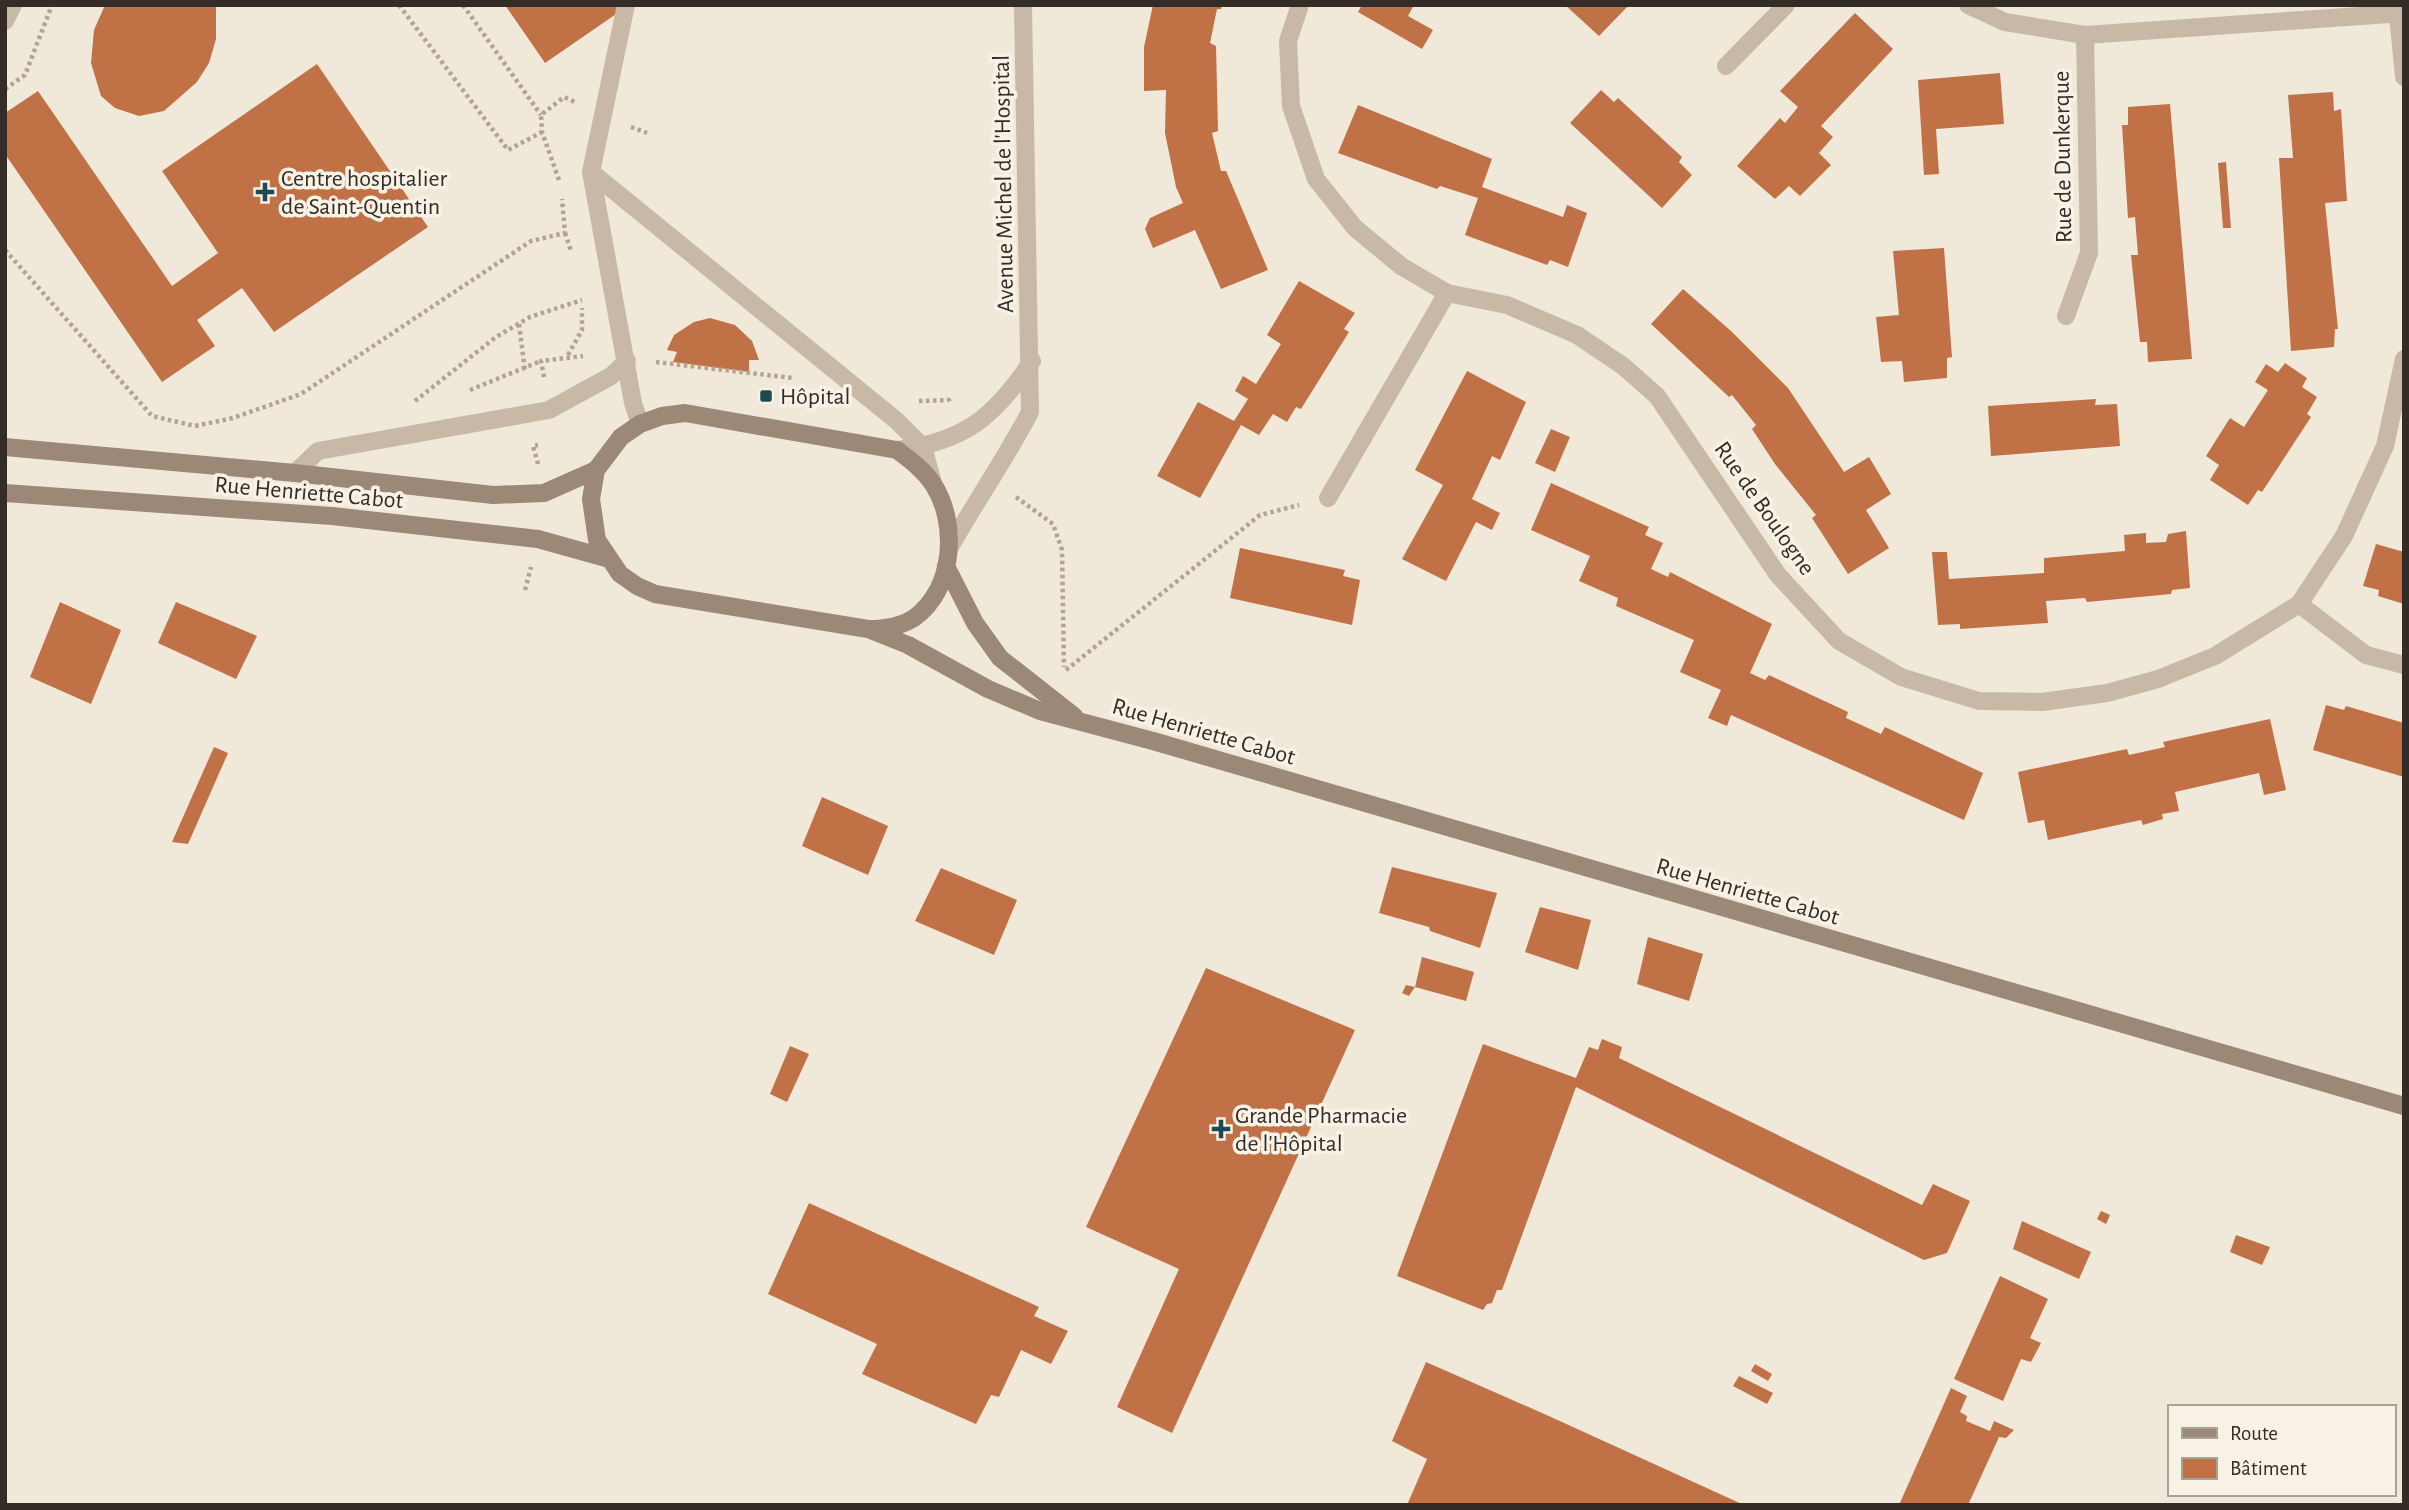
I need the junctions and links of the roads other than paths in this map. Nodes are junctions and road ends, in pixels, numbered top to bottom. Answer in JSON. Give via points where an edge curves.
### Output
{"nodes":[{"id":1,"x":13,"y":5,"type":"edge"},
{"id":2,"x":626,"y":5,"type":"edge"},
{"id":3,"x":1023,"y":5,"type":"edge"},
{"id":4,"x":1300,"y":5,"type":"edge"},
{"id":5,"x":1786,"y":5,"type":"edge"},
{"id":6,"x":1968,"y":5,"type":"edge"},
{"id":7,"x":2400,"y":10,"type":"edge"},
{"id":8,"x":5,"y":21,"type":"edge"},
{"id":9,"x":2085,"y":35,"type":"junction"},
{"id":10,"x":1726,"y":66,"type":"dead end"},
{"id":11,"x":2404,"y":76,"type":"edge"},
{"id":12,"x":591,"y":172,"type":"junction"},
{"id":13,"x":1447,"y":293,"type":"junction"},
{"id":14,"x":2066,"y":316,"type":"dead end"},
{"id":15,"x":2404,"y":359,"type":"edge"},
{"id":16,"x":627,"y":361,"type":"junction"},
{"id":17,"x":1032,"y":361,"type":"junction"},
{"id":18,"x":640,"y":424,"type":"junction"},
{"id":19,"x":5,"y":447,"type":"edge"},
{"id":20,"x":923,"y":447,"type":"junction"},
{"id":21,"x":897,"y":450,"type":"junction"},
{"id":22,"x":596,"y":470,"type":"junction"},
{"id":23,"x":295,"y":473,"type":"junction"},
{"id":24,"x":933,"y":483,"type":"junction"},
{"id":25,"x":5,"y":494,"type":"edge"},
{"id":26,"x":1328,"y":498,"type":"road end"},
{"id":27,"x":950,"y":547,"type":"junction"},
{"id":28,"x":607,"y":558,"type":"junction"},
{"id":29,"x":946,"y":566,"type":"junction"},
{"id":30,"x":2299,"y":604,"type":"junction"},
{"id":31,"x":868,"y":629,"type":"junction"},
{"id":32,"x":2404,"y":665,"type":"edge"},
{"id":33,"x":1079,"y":720,"type":"junction"},
{"id":34,"x":2404,"y":1106,"type":"edge"}],
"edges":[{"from":1,"to":8,"type":"street"},
{"from":2,"to":12,"type":"street"},
{"from":3,"to":17,"type":"street","name":"Avenue Michel de l'Hospital"},
{"from":4,"to":13,"type":"street","name":"Rue de Boulogne","via":[[1288,41],[1291,106],[1316,179],[1355,228],[1401,266]]},
{"from":5,"to":10,"type":"street"},
{"from":6,"to":9,"type":"street","name":"Rue de Dunkerque","via":[[2005,22]]},
{"from":7,"to":9,"type":"street","name":"Rue de Dunkerque"},
{"from":7,"to":11,"type":"street"},
{"from":9,"to":14,"type":"street","name":"Rue de Dunkerque","via":[[2089,253]]},
{"from":12,"to":16,"type":"street"},
{"from":12,"to":20,"type":"street","via":[[832,367]]},
{"from":13,"to":26,"type":"street"},
{"from":13,"to":30,"type":"street","name":"Rue de Boulogne","via":[[1507,305],[1577,335],[1623,366],[1657,396],[1778,575],[1839,641],[1901,677],[1979,701],[2042,702],[2107,693],[2215,656]]},
{"from":15,"to":30,"type":"street","name":"Rue de Boulogne","via":[[2385,446],[2344,536]]},
{"from":16,"to":18,"type":"street"},
{"from":16,"to":23,"type":"street","via":[[611,376],[548,410],[318,451]]},
{"from":17,"to":20,"type":"street","via":[[1007,398],[965,432]]},
{"from":17,"to":27,"type":"street","name":"Avenue Michel de l'Hospital","via":[[1030,412]]},
{"from":18,"to":21,"type":"street","via":[[685,413]]},
{"from":18,"to":22,"type":"street","via":[[621,437]]},
{"from":19,"to":23,"type":"street","name":"Rue Henriette Cabot"},
{"from":20,"to":21,"type":"street"},
{"from":20,"to":24,"type":"street"},
{"from":21,"to":24,"type":"street"},
{"from":22,"to":23,"type":"street","name":"Rue Henriette Cabot","via":[[544,493],[493,495]]},
{"from":22,"to":28,"type":"street","via":[[592,520]]},
{"from":24,"to":27,"type":"street","via":[[943,503]]},
{"from":25,"to":28,"type":"street","name":"Rue Henriette Cabot","via":[[332,516],[538,539]]},
{"from":27,"to":29,"type":"street"},
{"from":28,"to":31,"type":"street","via":[[620,574],[655,594]]},
{"from":29,"to":31,"type":"street","via":[[939,585],[915,617],[890,629]]},
{"from":29,"to":33,"type":"street","name":"Rue Henriette Cabot","via":[[975,623],[1000,658]]},
{"from":30,"to":32,"type":"street","via":[[2366,655]]},
{"from":31,"to":33,"type":"street","name":"Rue Henriette Cabot","via":[[946,663],[988,689],[1040,711]]},
{"from":33,"to":34,"type":"street","name":"Rue Henriette Cabot"}]}
